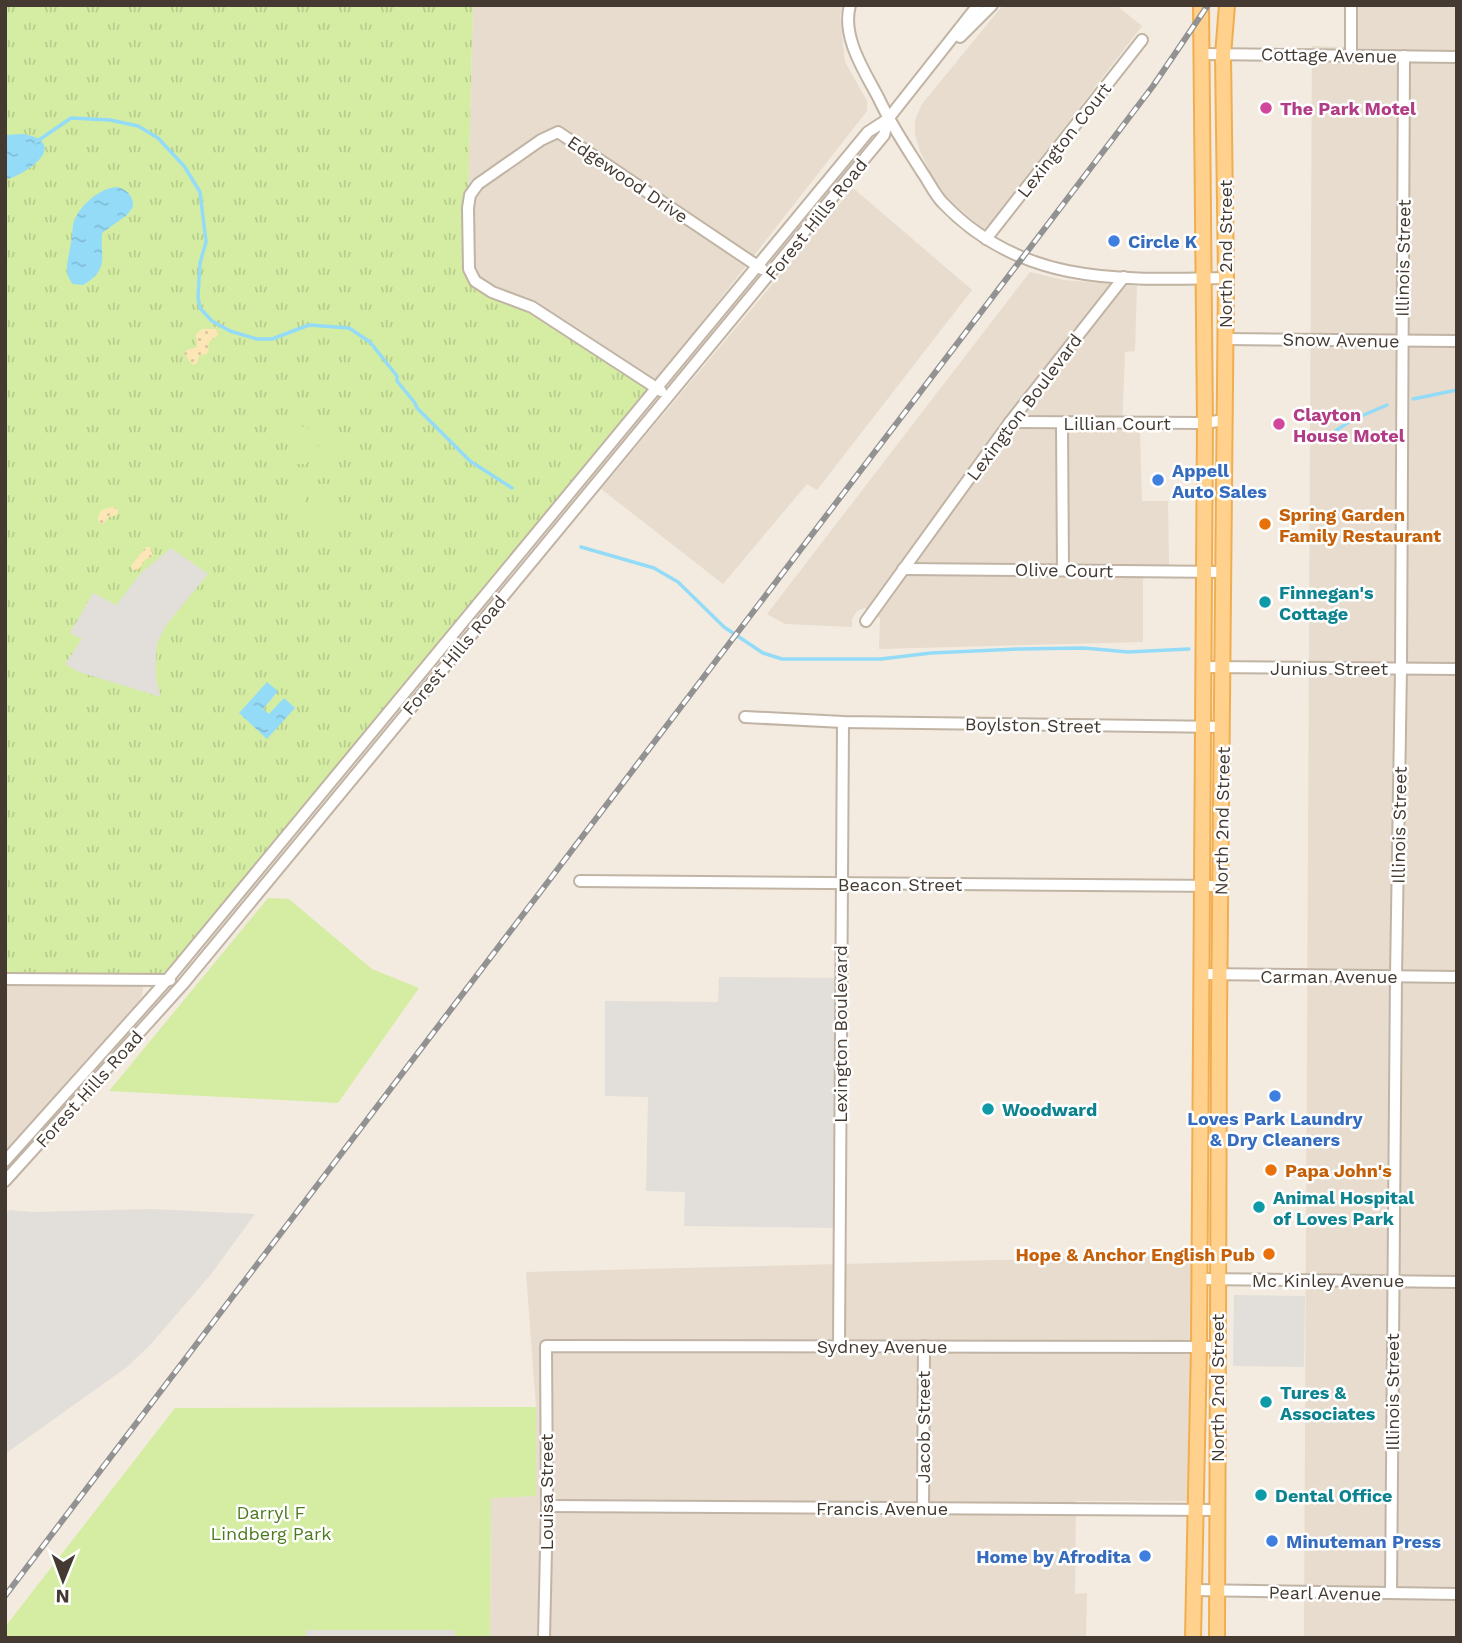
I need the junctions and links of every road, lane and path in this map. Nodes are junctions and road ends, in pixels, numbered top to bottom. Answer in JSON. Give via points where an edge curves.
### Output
{"nodes":[{"id":1,"x":849,"y":5,"type":"edge"},
{"id":2,"x":978,"y":5,"type":"edge"},
{"id":3,"x":992,"y":5,"type":"edge"},
{"id":4,"x":1201,"y":5,"type":"edge"},
{"id":5,"x":1227,"y":5,"type":"edge"},
{"id":6,"x":1351,"y":5,"type":"edge"},
{"id":7,"x":1142,"y":40,"type":"dead end"},
{"id":8,"x":1202,"y":54,"type":"junction"},
{"id":9,"x":1223,"y":55,"type":"junction"},
{"id":10,"x":1351,"y":56,"type":"junction"},
{"id":11,"x":1404,"y":56,"type":"junction"},
{"id":12,"x":1457,"y":57,"type":"edge"},
{"id":13,"x":923,"y":73,"type":"junction"},
{"id":14,"x":888,"y":119,"type":"junction"},
{"id":15,"x":986,"y":239,"type":"junction"},
{"id":16,"x":759,"y":266,"type":"junction"},
{"id":17,"x":770,"y":274,"type":"junction"},
{"id":18,"x":1124,"y":277,"type":"junction"},
{"id":19,"x":1205,"y":278,"type":"junction"},
{"id":20,"x":1226,"y":278,"type":"junction"},
{"id":21,"x":1226,"y":339,"type":"junction"},
{"id":22,"x":1402,"y":341,"type":"junction"},
{"id":23,"x":1457,"y":341,"type":"edge"},
{"id":24,"x":657,"y":389,"type":"junction"},
{"id":25,"x":670,"y":396,"type":"junction"},
{"id":26,"x":1224,"y":420,"type":"junction"},
{"id":27,"x":1010,"y":422,"type":"junction"},
{"id":28,"x":1205,"y":423,"type":"junction"},
{"id":29,"x":1062,"y":424,"type":"junction"},
{"id":30,"x":903,"y":569,"type":"junction"},
{"id":31,"x":1063,"y":570,"type":"junction"},
{"id":32,"x":1203,"y":572,"type":"junction"},
{"id":33,"x":1224,"y":572,"type":"junction"},
{"id":34,"x":866,"y":621,"type":"dead end"},
{"id":35,"x":1202,"y":667,"type":"junction"},
{"id":36,"x":1223,"y":668,"type":"junction"},
{"id":37,"x":1401,"y":668,"type":"junction"},
{"id":38,"x":1457,"y":669,"type":"edge"},
{"id":39,"x":745,"y":717,"type":"dead end"},
{"id":40,"x":844,"y":722,"type":"junction"},
{"id":41,"x":1201,"y":727,"type":"junction"},
{"id":42,"x":1223,"y":727,"type":"junction"},
{"id":43,"x":355,"y":753,"type":"junction"},
{"id":44,"x":366,"y":762,"type":"junction"},
{"id":45,"x":306,"y":812,"type":"junction"},
{"id":46,"x":318,"y":819,"type":"junction"},
{"id":47,"x":580,"y":881,"type":"dead end"},
{"id":48,"x":841,"y":883,"type":"junction"},
{"id":49,"x":1201,"y":886,"type":"junction"},
{"id":50,"x":1221,"y":886,"type":"junction"},
{"id":51,"x":1201,"y":974,"type":"junction"},
{"id":52,"x":1220,"y":975,"type":"junction"},
{"id":53,"x":1396,"y":976,"type":"junction"},
{"id":54,"x":1457,"y":977,"type":"edge"},
{"id":55,"x":5,"y":979,"type":"edge"},
{"id":56,"x":168,"y":979,"type":"junction"},
{"id":57,"x":183,"y":984,"type":"junction"},
{"id":58,"x":40,"y":1122,"type":"junction"},
{"id":59,"x":52,"y":1130,"type":"junction"},
{"id":60,"x":5,"y":1161,"type":"edge"},
{"id":61,"x":5,"y":1181,"type":"edge"},
{"id":62,"x":1199,"y":1279,"type":"junction"},
{"id":63,"x":1218,"y":1280,"type":"junction"},
{"id":64,"x":1393,"y":1281,"type":"junction"},
{"id":65,"x":1457,"y":1282,"type":"edge"},
{"id":66,"x":546,"y":1346,"type":"joint"},
{"id":67,"x":839,"y":1346,"type":"junction"},
{"id":68,"x":924,"y":1346,"type":"junction"},
{"id":69,"x":1199,"y":1347,"type":"junction"},
{"id":70,"x":1218,"y":1347,"type":"junction"},
{"id":71,"x":547,"y":1507,"type":"junction"},
{"id":72,"x":923,"y":1508,"type":"junction"},
{"id":73,"x":1195,"y":1510,"type":"junction"},
{"id":74,"x":1216,"y":1510,"type":"junction"},
{"id":75,"x":1194,"y":1590,"type":"junction"},
{"id":76,"x":1217,"y":1591,"type":"junction"},
{"id":77,"x":1391,"y":1593,"type":"junction"},
{"id":78,"x":1457,"y":1594,"type":"edge"},
{"id":79,"x":544,"y":1638,"type":"edge"},
{"id":80,"x":1193,"y":1638,"type":"edge"},
{"id":81,"x":1217,"y":1638,"type":"edge"}],
"edges":[{"from":1,"to":14,"type":"street","via":[[852,47]]},
{"from":2,"to":13,"type":"street","name":"Forest Hills Road"},
{"from":3,"to":13,"type":"street","name":"Forest Hills Road"},
{"from":4,"to":8,"type":"main road","name":"North 2nd Street"},
{"from":5,"to":9,"type":"main road","name":"North 2nd Street"},
{"from":6,"to":10,"type":"street"},
{"from":7,"to":15,"type":"street","name":"Lexington Court"},
{"from":8,"to":9,"type":"street","name":"Cottage Avenue"},
{"from":8,"to":19,"type":"main road","name":"North 2nd Street"},
{"from":9,"to":10,"type":"street","name":"Cottage Avenue"},
{"from":9,"to":20,"type":"main road","name":"North 2nd Street"},
{"from":10,"to":11,"type":"street","name":"Cottage Avenue"},
{"from":11,"to":12,"type":"street","name":"Cottage Avenue"},
{"from":11,"to":22,"type":"street","name":"Illinois Street"},
{"from":13,"to":14,"type":"street","name":"Forest Hills Road"},
{"from":14,"to":15,"type":"street","via":[[942,202]]},
{"from":14,"to":16,"type":"street","name":"Forest Hills Road","via":[[868,132]]},
{"from":14,"to":17,"type":"street","name":"Forest Hills Road","via":[[884,135]]},
{"from":15,"to":18,"type":"street","via":[[1037,265]]},
{"from":16,"to":17,"type":"street","name":"Edgewood Drive"},
{"from":16,"to":24,"type":"street","name":"Forest Hills Road"},
{"from":16,"to":24,"type":"street","name":"Edgewood Drive","via":[[558,132],[478,184],[468,208],[469,269],[475,281],[532,307]]},
{"from":17,"to":25,"type":"street","name":"Forest Hills Road"},
{"from":18,"to":19,"type":"street"},
{"from":18,"to":27,"type":"street","name":"Lexington Boulevard"},
{"from":19,"to":20,"type":"street"},
{"from":19,"to":28,"type":"main road","name":"North 2nd Street"},
{"from":20,"to":21,"type":"main road","name":"North 2nd Street"},
{"from":21,"to":22,"type":"street","name":"Snow Avenue"},
{"from":21,"to":26,"type":"main road","name":"North 2nd Street"},
{"from":22,"to":23,"type":"street","name":"Snow Avenue"},
{"from":22,"to":37,"type":"street","name":"Illinois Street"},
{"from":24,"to":25,"type":"street","name":"Edgewood Drive"},
{"from":24,"to":43,"type":"street","name":"Forest Hills Road"},
{"from":25,"to":44,"type":"street","name":"Forest Hills Road"},
{"from":26,"to":28,"type":"street","name":"Lillian Court"},
{"from":26,"to":33,"type":"main road","name":"North 2nd Street"},
{"from":27,"to":29,"type":"street","name":"Lillian Court"},
{"from":27,"to":30,"type":"street","name":"Lexington Boulevard"},
{"from":28,"to":29,"type":"street","name":"Lillian Court"},
{"from":28,"to":32,"type":"main road","name":"North 2nd Street"},
{"from":29,"to":31,"type":"street"},
{"from":30,"to":31,"type":"street","name":"Olive Court"},
{"from":30,"to":34,"type":"street","name":"Lexington Boulevard"},
{"from":31,"to":32,"type":"street","name":"Olive Court"},
{"from":32,"to":33,"type":"street","name":"Olive Court"},
{"from":32,"to":35,"type":"main road","name":"North 2nd Street"},
{"from":33,"to":36,"type":"main road","name":"North 2nd Street"},
{"from":35,"to":36,"type":"street","name":"Junius Street"},
{"from":35,"to":41,"type":"main road","name":"North 2nd Street"},
{"from":36,"to":37,"type":"street","name":"Junius Street"},
{"from":36,"to":42,"type":"main road","name":"North 2nd Street"},
{"from":37,"to":38,"type":"street","name":"Junius Street"},
{"from":37,"to":53,"type":"street","name":"Illinois Street"},
{"from":39,"to":40,"type":"street","name":"Boylston Street"},
{"from":40,"to":41,"type":"street","name":"Boylston Street"},
{"from":40,"to":48,"type":"street","name":"Lexington Boulevard"},
{"from":41,"to":42,"type":"street","name":"Boylston Street"},
{"from":41,"to":49,"type":"main road","name":"North 2nd Street"},
{"from":42,"to":50,"type":"main road","name":"North 2nd Street"},
{"from":43,"to":44,"type":"street"},
{"from":43,"to":45,"type":"street","name":"Forest Hills Road"},
{"from":44,"to":46,"type":"street","name":"Forest Hills Road"},
{"from":45,"to":46,"type":"street"},
{"from":45,"to":56,"type":"street","name":"Forest Hills Road"},
{"from":46,"to":57,"type":"street","name":"Forest Hills Road"},
{"from":47,"to":48,"type":"street","name":"Beacon Street"},
{"from":48,"to":49,"type":"street","name":"Beacon Street"},
{"from":48,"to":67,"type":"street","name":"Lexington Boulevard"},
{"from":49,"to":50,"type":"street","name":"Beacon Street"},
{"from":49,"to":51,"type":"main road","name":"North 2nd Street"},
{"from":50,"to":52,"type":"main road","name":"North 2nd Street"},
{"from":51,"to":52,"type":"street","name":"Carman Avenue"},
{"from":51,"to":62,"type":"main road","name":"North 2nd Street"},
{"from":52,"to":53,"type":"street","name":"Carman Avenue"},
{"from":52,"to":63,"type":"main road","name":"North 2nd Street"},
{"from":53,"to":54,"type":"street","name":"Carman Avenue"},
{"from":53,"to":64,"type":"street","name":"Illinois Street"},
{"from":55,"to":56,"type":"street"},
{"from":56,"to":57,"type":"street"},
{"from":56,"to":58,"type":"street","name":"Forest Hills Road"},
{"from":57,"to":59,"type":"street","name":"Forest Hills Road"},
{"from":58,"to":59,"type":"street"},
{"from":58,"to":60,"type":"street","name":"Forest Hills Road"},
{"from":59,"to":61,"type":"street","name":"Forest Hills Road"},
{"from":62,"to":63,"type":"street","name":"Mc Kinley Avenue"},
{"from":62,"to":69,"type":"main road","name":"North 2nd Street"},
{"from":63,"to":64,"type":"street","name":"Mc Kinley Avenue"},
{"from":63,"to":70,"type":"main road","name":"North 2nd Street"},
{"from":64,"to":65,"type":"street","name":"Mc Kinley Avenue"},
{"from":64,"to":77,"type":"street","name":"Illinois Street"},
{"from":66,"to":67,"type":"street","name":"Sydney Avenue"},
{"from":66,"to":71,"type":"street","name":"Louisa Street"},
{"from":67,"to":68,"type":"street","name":"Sydney Avenue"},
{"from":68,"to":69,"type":"street","name":"Sydney Avenue"},
{"from":68,"to":72,"type":"street","name":"Jacob Street"},
{"from":69,"to":70,"type":"street","name":"Sydney Avenue"},
{"from":69,"to":73,"type":"main road","name":"North 2nd Street"},
{"from":70,"to":74,"type":"main road","name":"North 2nd Street"},
{"from":71,"to":72,"type":"street","name":"Francis Avenue"},
{"from":71,"to":79,"type":"street","name":"Louisa Street"},
{"from":72,"to":73,"type":"street","name":"Francis Avenue"},
{"from":73,"to":74,"type":"street","name":"Francis Avenue"},
{"from":73,"to":75,"type":"main road","name":"North 2nd Street"},
{"from":74,"to":76,"type":"main road","name":"North 2nd Street"},
{"from":75,"to":76,"type":"street","name":"Pearl Avenue"},
{"from":75,"to":80,"type":"main road","name":"North 2nd Street"},
{"from":76,"to":77,"type":"street","name":"Pearl Avenue"},
{"from":76,"to":81,"type":"main road","name":"North 2nd Street"},
{"from":77,"to":78,"type":"street","name":"Pearl Avenue"}]}
